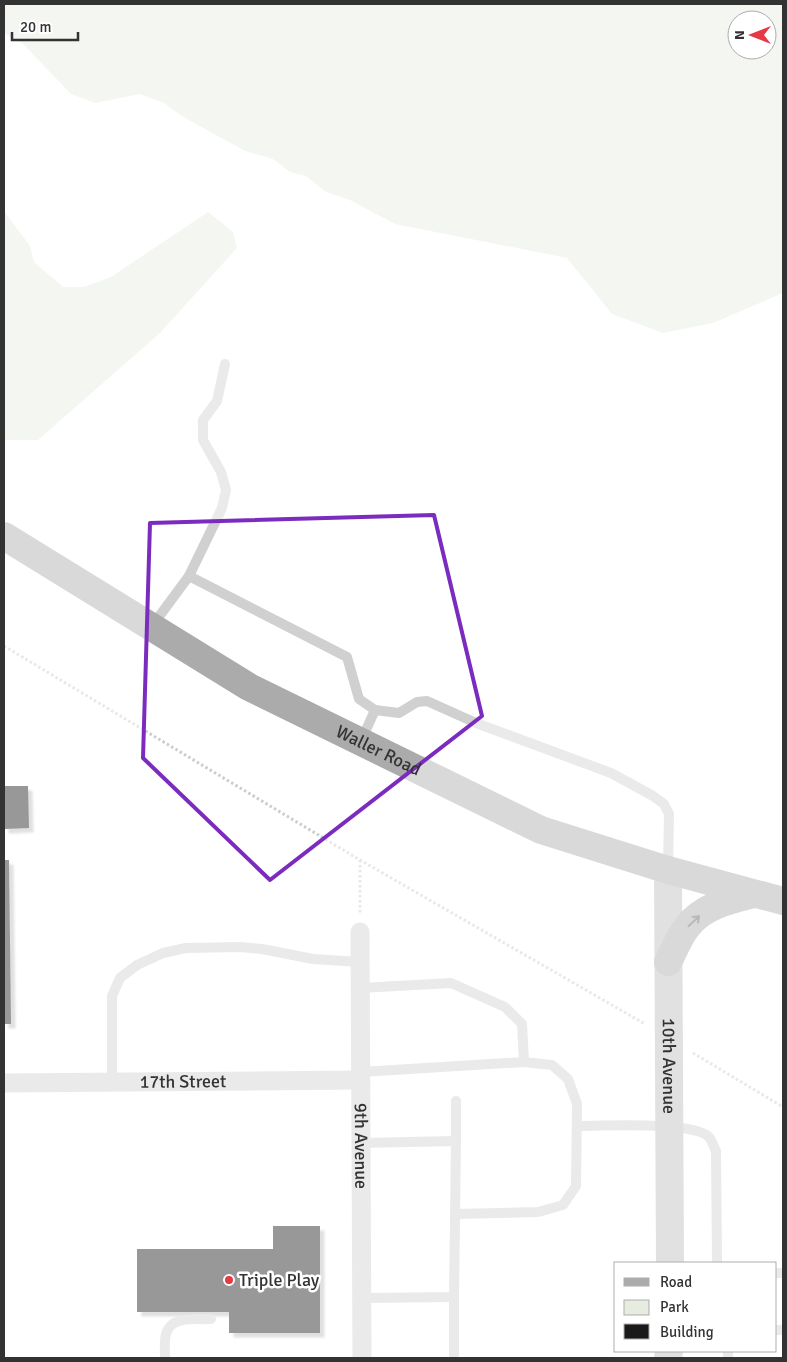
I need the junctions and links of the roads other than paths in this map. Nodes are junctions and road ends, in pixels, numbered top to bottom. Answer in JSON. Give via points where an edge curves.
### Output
{"nodes":[{"id":1,"x":225,"y":364,"type":"dead end"},
{"id":2,"x":4,"y":536,"type":"edge"},
{"id":3,"x":189,"y":576,"type":"junction"},
{"id":4,"x":151,"y":627,"type":"junction"},
{"id":5,"x":375,"y":710,"type":"junction"},
{"id":6,"x":360,"y":741,"type":"junction"},
{"id":7,"x":668,"y":870,"type":"junction"},
{"id":8,"x":754,"y":894,"type":"junction"},
{"id":9,"x":783,"y":901,"type":"edge"},
{"id":10,"x":360,"y":932,"type":"road end"},
{"id":11,"x":360,"y":962,"type":"junction"},
{"id":12,"x":668,"y":962,"type":"junction"},
{"id":13,"x":360,"y":988,"type":"junction"},
{"id":14,"x":524,"y":1062,"type":"junction"},
{"id":15,"x":361,"y":1076,"type":"junction"},
{"id":16,"x":112,"y":1082,"type":"junction"},
{"id":17,"x":4,"y":1083,"type":"edge"},
{"id":18,"x":456,"y":1102,"type":"dead end"},
{"id":19,"x":577,"y":1126,"type":"junction"},
{"id":20,"x":669,"y":1126,"type":"junction"},
{"id":21,"x":456,"y":1141,"type":"junction"},
{"id":22,"x":361,"y":1143,"type":"junction"},
{"id":23,"x":455,"y":1214,"type":"junction"},
{"id":24,"x":670,"y":1262,"type":"edge"},
{"id":25,"x":717,"y":1262,"type":"edge"},
{"id":26,"x":454,"y":1297,"type":"junction"},
{"id":27,"x":362,"y":1298,"type":"junction"},
{"id":28,"x":212,"y":1319,"type":"dead end"},
{"id":29,"x":165,"y":1358,"type":"edge"},
{"id":30,"x":362,"y":1358,"type":"edge"},
{"id":31,"x":454,"y":1358,"type":"edge"}],
"edges":[{"from":1,"to":3,"type":"lane","via":[[217,401],[203,420],[203,440],[221,472],[226,490],[222,508]]},
{"from":2,"to":4,"type":"main road","name":"Waller Road"},
{"from":3,"to":4,"type":"lane"},
{"from":3,"to":5,"type":"lane","via":[[347,657],[359,699]]},
{"from":4,"to":6,"type":"main road","name":"Waller Road","via":[[250,687]]},
{"from":5,"to":6,"type":"lane"},
{"from":5,"to":7,"type":"lane","via":[[399,713],[417,702],[427,701],[476,723],[611,773],[664,804],[669,814]]},
{"from":6,"to":7,"type":"main road","name":"Waller Road","via":[[541,830]]},
{"from":7,"to":8,"type":"main road","name":"Waller Road"},
{"from":7,"to":12,"type":"street","name":"10th Avenue"},
{"from":8,"to":9,"type":"main road","name":"Waller Road"},
{"from":12,"to":8,"type":"main road","one_way":true,"via":[[686,928],[696,918],[727,901]]},
{"from":10,"to":11,"type":"street","name":"9th Avenue"},
{"from":11,"to":13,"type":"street","name":"9th Avenue"},
{"from":11,"to":16,"type":"lane","via":[[313,960],[241,947],[186,948],[163,953],[137,965],[120,978],[112,996]]},
{"from":12,"to":20,"type":"street","name":"10th Avenue"},
{"from":13,"to":14,"type":"lane","via":[[451,984],[506,1007],[522,1024]]},
{"from":13,"to":15,"type":"street","name":"9th Avenue"},
{"from":14,"to":15,"type":"lane"},
{"from":14,"to":19,"type":"lane","via":[[552,1065],[568,1079],[577,1104]]},
{"from":15,"to":16,"type":"street","name":"17th Street"},
{"from":15,"to":22,"type":"street","name":"9th Avenue"},
{"from":16,"to":17,"type":"street","name":"17th Street"},
{"from":18,"to":21,"type":"lane"},
{"from":19,"to":20,"type":"lane"},
{"from":19,"to":23,"type":"lane","via":[[576,1186],[563,1205],[538,1212]]},
{"from":20,"to":24,"type":"street","name":"10th Avenue"},
{"from":20,"to":25,"type":"lane","via":[[700,1132],[710,1138],[716,1151]]},
{"from":21,"to":22,"type":"lane"},
{"from":21,"to":23,"type":"lane"},
{"from":22,"to":27,"type":"street","name":"9th Avenue"},
{"from":23,"to":26,"type":"lane"},
{"from":26,"to":27,"type":"lane"},
{"from":26,"to":31,"type":"lane"},
{"from":27,"to":30,"type":"street","name":"9th Avenue"},
{"from":28,"to":29,"type":"lane","via":[[181,1320],[170,1326],[166,1334]]}]}
